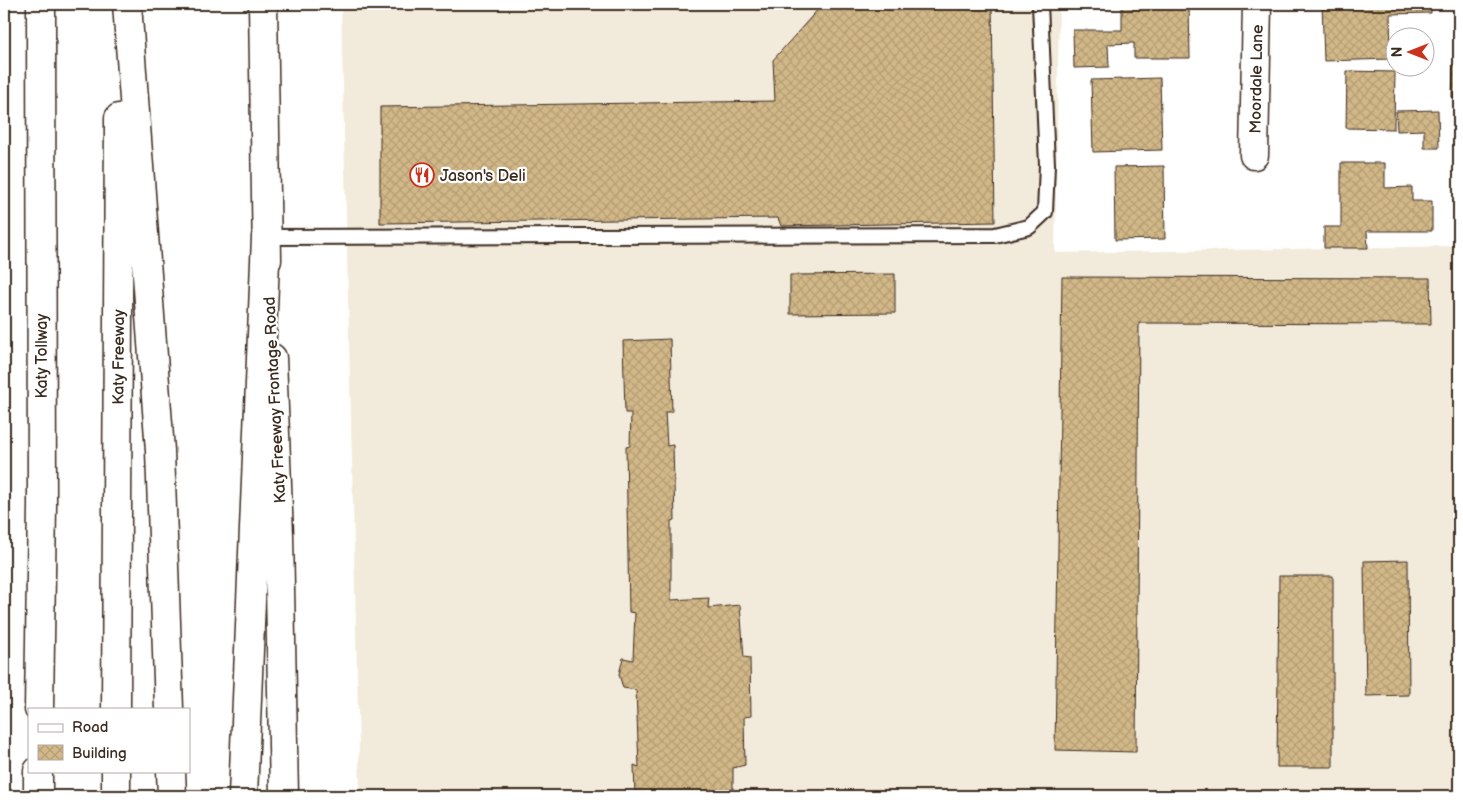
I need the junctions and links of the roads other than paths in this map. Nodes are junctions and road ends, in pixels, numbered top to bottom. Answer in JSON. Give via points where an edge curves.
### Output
{"nodes":[{"id":1,"x":41,"y":4,"type":"edge"},
{"id":2,"x":120,"y":4,"type":"edge"},
{"id":3,"x":127,"y":4,"type":"edge"},
{"id":4,"x":263,"y":4,"type":"edge"},
{"id":5,"x":1040,"y":4,"type":"edge"},
{"id":6,"x":1257,"y":4,"type":"edge"},
{"id":7,"x":1254,"y":155,"type":"dead end"},
{"id":8,"x":266,"y":236,"type":"junction"},
{"id":9,"x":39,"y":708,"type":"edge"},
{"id":10,"x":116,"y":708,"type":"edge"},
{"id":11,"x":169,"y":708,"type":"edge"},
{"id":12,"x":38,"y":772,"type":"edge"},
{"id":13,"x":116,"y":772,"type":"edge"},
{"id":14,"x":171,"y":772,"type":"edge"},
{"id":15,"x":38,"y":796,"type":"edge"},
{"id":16,"x":116,"y":796,"type":"edge"},
{"id":17,"x":172,"y":796,"type":"edge"},
{"id":18,"x":242,"y":796,"type":"edge"},
{"id":19,"x":284,"y":796,"type":"edge"}],
"edges":[{"from":1,"to":9,"type":"main road","name":"Katy Tollway"},
{"from":2,"to":10,"type":"main road","name":"Katy Freeway"},
{"from":3,"to":11,"type":"main road","via":[[160,451]]},
{"from":4,"to":8,"type":"main road","name":"Katy Freeway Frontage Road"},
{"from":5,"to":8,"type":"lane","via":[[1047,165],[1045,212],[1029,227],[995,235]]},
{"from":6,"to":7,"type":"main road","name":"Moordale Lane"},
{"from":8,"to":18,"type":"main road"},
{"from":8,"to":19,"type":"main road","name":"Katy Freeway Frontage Road","via":[[279,535]]},
{"from":12,"to":15,"type":"main road"},
{"from":13,"to":16,"type":"main road"},
{"from":14,"to":17,"type":"main road"}]}
